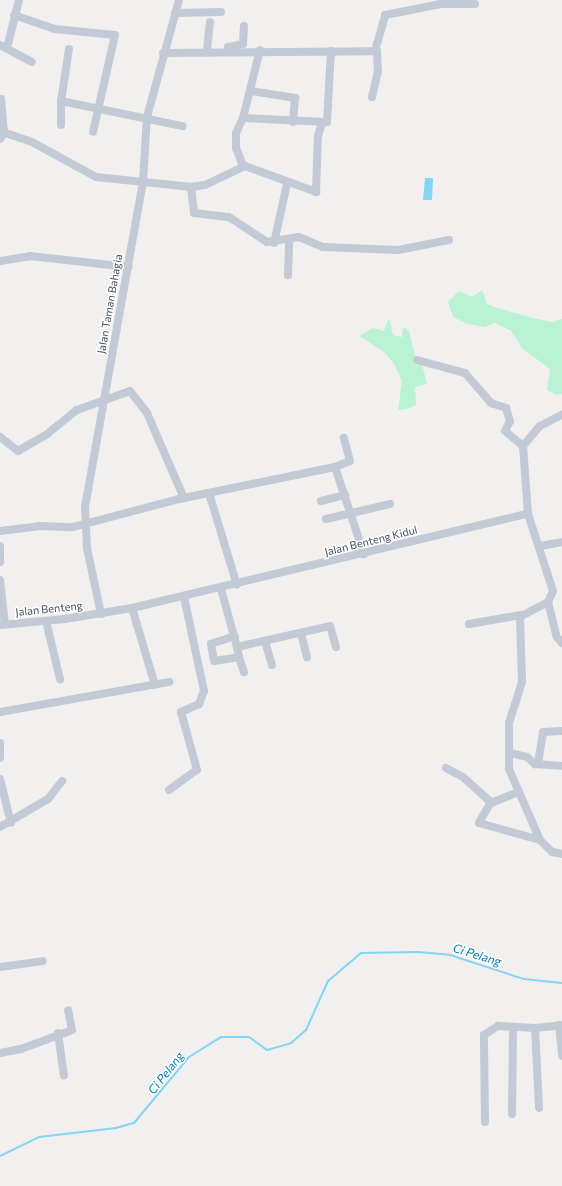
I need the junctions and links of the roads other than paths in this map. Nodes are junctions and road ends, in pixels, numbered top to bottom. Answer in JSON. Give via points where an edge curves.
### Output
{"nodes":[{"id":1,"x":19,"y":0,"type":"edge"},
{"id":2,"x":179,"y":0,"type":"edge"},
{"id":3,"x":441,"y":2,"type":"edge"},
{"id":4,"x":475,"y":4,"type":"dead end"},
{"id":5,"x":221,"y":12,"type":"dead end"},
{"id":6,"x":175,"y":13,"type":"junction"},
{"id":7,"x":14,"y":15,"type":"junction"},
{"id":8,"x":210,"y":22,"type":"dead end"},
{"id":9,"x":244,"y":26,"type":"dead end"},
{"id":10,"x":4,"y":46,"type":"edge"},
{"id":11,"x":69,"y":49,"type":"dead end"},
{"id":12,"x":207,"y":50,"type":"junction"},
{"id":13,"x":260,"y":50,"type":"junction"},
{"id":14,"x":377,"y":50,"type":"junction"},
{"id":15,"x":331,"y":51,"type":"junction"},
{"id":16,"x":164,"y":52,"type":"junction"},
{"id":17,"x":32,"y":62,"type":"dead end"},
{"id":18,"x":251,"y":91,"type":"junction"},
{"id":19,"x":372,"y":97,"type":"dead end"},
{"id":20,"x":1,"y":99,"type":"edge"},
{"id":21,"x":60,"y":101,"type":"junction"},
{"id":22,"x":97,"y":109,"type":"junction"},
{"id":23,"x":147,"y":117,"type":"junction"},
{"id":24,"x":243,"y":118,"type":"junction"},
{"id":25,"x":293,"y":122,"type":"junction"},
{"id":26,"x":322,"y":123,"type":"junction"},
{"id":27,"x":61,"y":125,"type":"dead end"},
{"id":28,"x":182,"y":126,"type":"dead end"},
{"id":29,"x":93,"y":132,"type":"dead end"},
{"id":30,"x":1,"y":134,"type":"edge"},
{"id":31,"x":243,"y":166,"type":"junction"},
{"id":32,"x":143,"y":182,"type":"junction"},
{"id":33,"x":287,"y":184,"type":"junction"},
{"id":34,"x":190,"y":187,"type":"junction"},
{"id":35,"x":288,"y":240,"type":"junction"},
{"id":36,"x":449,"y":240,"type":"dead end"},
{"id":37,"x":274,"y":243,"type":"junction"},
{"id":38,"x":0,"y":261,"type":"edge"},
{"id":39,"x":128,"y":267,"type":"junction"},
{"id":40,"x":288,"y":275,"type":"dead end"},
{"id":41,"x":417,"y":360,"type":"dead end"},
{"id":42,"x":105,"y":400,"type":"junction"},
{"id":43,"x":562,"y":415,"type":"edge"},
{"id":44,"x":0,"y":437,"type":"edge"},
{"id":45,"x":344,"y":438,"type":"dead end"},
{"id":46,"x":523,"y":446,"type":"junction"},
{"id":47,"x":335,"y":467,"type":"junction"},
{"id":48,"x":209,"y":493,"type":"junction"},
{"id":49,"x":345,"y":495,"type":"junction"},
{"id":50,"x":184,"y":498,"type":"junction"},
{"id":51,"x":321,"y":501,"type":"dead end"},
{"id":52,"x":390,"y":504,"type":"dead end"},
{"id":53,"x":352,"y":513,"type":"junction"},
{"id":54,"x":528,"y":514,"type":"junction"},
{"id":55,"x":326,"y":519,"type":"dead end"},
{"id":56,"x":85,"y":525,"type":"junction"},
{"id":57,"x":0,"y":531,"type":"edge"},
{"id":58,"x":562,"y":542,"type":"edge"},
{"id":59,"x":0,"y":546,"type":"edge"},
{"id":60,"x":540,"y":546,"type":"junction"},
{"id":61,"x":364,"y":554,"type":"junction"},
{"id":62,"x":0,"y":562,"type":"edge"},
{"id":63,"x":0,"y":580,"type":"edge"},
{"id":64,"x":237,"y":585,"type":"junction"},
{"id":65,"x":221,"y":589,"type":"junction"},
{"id":66,"x":184,"y":597,"type":"junction"},
{"id":67,"x":548,"y":602,"type":"junction"},
{"id":68,"x":132,"y":608,"type":"junction"},
{"id":69,"x":101,"y":614,"type":"junction"},
{"id":70,"x":521,"y":615,"type":"junction"},
{"id":71,"x":46,"y":621,"type":"junction"},
{"id":72,"x":469,"y":624,"type":"dead end"},
{"id":73,"x":3,"y":625,"type":"edge"},
{"id":74,"x":301,"y":633,"type":"junction"},
{"id":75,"x":235,"y":636,"type":"junction"},
{"id":76,"x":265,"y":641,"type":"junction"},
{"id":77,"x":562,"y":643,"type":"edge"},
{"id":78,"x":238,"y":647,"type":"junction"},
{"id":79,"x":336,"y":647,"type":"dead end"},
{"id":80,"x":239,"y":657,"type":"junction"},
{"id":81,"x":307,"y":657,"type":"dead end"},
{"id":82,"x":272,"y":665,"type":"dead end"},
{"id":83,"x":244,"y":672,"type":"dead end"},
{"id":84,"x":60,"y":679,"type":"dead end"},
{"id":85,"x":169,"y":682,"type":"dead end"},
{"id":86,"x":156,"y":685,"type":"junction"},
{"id":87,"x":0,"y":712,"type":"edge"},
{"id":88,"x":562,"y":731,"type":"edge"},
{"id":89,"x":0,"y":743,"type":"edge"},
{"id":90,"x":510,"y":753,"type":"junction"},
{"id":91,"x":0,"y":758,"type":"edge"},
{"id":92,"x":538,"y":764,"type":"junction"},
{"id":93,"x":562,"y":766,"type":"edge"},
{"id":94,"x":446,"y":768,"type":"dead end"},
{"id":95,"x":0,"y":779,"type":"edge"},
{"id":96,"x":62,"y":781,"type":"dead end"},
{"id":97,"x":169,"y":790,"type":"dead end"},
{"id":98,"x":518,"y":792,"type":"junction"},
{"id":99,"x":491,"y":803,"type":"junction"},
{"id":100,"x":11,"y":823,"type":"junction"},
{"id":101,"x":0,"y":827,"type":"edge"},
{"id":102,"x":540,"y":840,"type":"junction"},
{"id":103,"x":562,"y":854,"type":"edge"},
{"id":104,"x":43,"y":961,"type":"dead end"},
{"id":105,"x":0,"y":968,"type":"edge"},
{"id":106,"x":68,"y":1010,"type":"dead end"},
{"id":107,"x":561,"y":1025,"type":"edge"},
{"id":108,"x":512,"y":1028,"type":"junction"},
{"id":109,"x":535,"y":1028,"type":"junction"},
{"id":110,"x":58,"y":1033,"type":"junction"},
{"id":111,"x":0,"y":1053,"type":"edge"},
{"id":112,"x":562,"y":1056,"type":"edge"},
{"id":113,"x":64,"y":1076,"type":"dead end"},
{"id":114,"x":539,"y":1108,"type":"dead end"},
{"id":115,"x":512,"y":1114,"type":"dead end"},
{"id":116,"x":485,"y":1122,"type":"dead end"}],
"edges":[{"from":1,"to":7,"type":"street"},
{"from":2,"to":6,"type":"street","name":"Jalan Taman Bahagia"},
{"from":3,"to":4,"type":"street"},
{"from":3,"to":14,"type":"street","via":[[385,15]]},
{"from":5,"to":6,"type":"street"},
{"from":6,"to":16,"type":"street","name":"Jalan Taman Bahagia"},
{"from":7,"to":10,"type":"street"},
{"from":7,"to":22,"type":"street","via":[[55,29],[115,35]]},
{"from":8,"to":12,"type":"street"},
{"from":9,"to":12,"type":"street","via":[[243,44]]},
{"from":10,"to":17,"type":"street"},
{"from":11,"to":21,"type":"street"},
{"from":12,"to":16,"type":"street"},
{"from":13,"to":15,"type":"street"},
{"from":13,"to":16,"type":"street"},
{"from":13,"to":18,"type":"street"},
{"from":14,"to":15,"type":"street"},
{"from":14,"to":19,"type":"street","via":[[378,72]]},
{"from":15,"to":26,"type":"street","via":[[329,120]]},
{"from":16,"to":23,"type":"street","name":"Jalan Taman Bahagia"},
{"from":18,"to":24,"type":"street"},
{"from":18,"to":25,"type":"street","via":[[295,98]]},
{"from":20,"to":30,"type":"street"},
{"from":21,"to":22,"type":"street"},
{"from":21,"to":27,"type":"street"},
{"from":22,"to":23,"type":"street"},
{"from":22,"to":29,"type":"street"},
{"from":23,"to":28,"type":"street"},
{"from":23,"to":32,"type":"street","name":"Jalan Taman Bahagia"},
{"from":24,"to":25,"type":"street"},
{"from":24,"to":31,"type":"street","via":[[235,143]]},
{"from":25,"to":26,"type":"street"},
{"from":26,"to":33,"type":"street","via":[[318,136],[318,192]]},
{"from":30,"to":32,"type":"street","via":[[32,142],[96,177]]},
{"from":31,"to":33,"type":"street"},
{"from":31,"to":34,"type":"street","via":[[205,184]]},
{"from":32,"to":34,"type":"street"},
{"from":32,"to":39,"type":"street","name":"Jalan Taman Bahagia"},
{"from":33,"to":37,"type":"street"},
{"from":34,"to":37,"type":"street","via":[[194,213],[228,217],[262,240]]},
{"from":35,"to":36,"type":"street","via":[[301,238],[323,247],[398,250]]},
{"from":35,"to":37,"type":"street"},
{"from":35,"to":40,"type":"street"},
{"from":38,"to":39,"type":"street","via":[[30,256]]},
{"from":39,"to":42,"type":"street","name":"Jalan Taman Bahagia"},
{"from":41,"to":46,"type":"street","via":[[464,372],[491,403],[506,408],[510,421],[505,431]]},
{"from":42,"to":44,"type":"street","via":[[74,413],[47,434],[18,451]]},
{"from":42,"to":50,"type":"street","via":[[132,393],[147,413]]},
{"from":42,"to":56,"type":"street","name":"Jalan Taman Bahagia"},
{"from":43,"to":46,"type":"street","via":[[540,426]]},
{"from":45,"to":47,"type":"street","via":[[350,461]]},
{"from":46,"to":54,"type":"street"},
{"from":47,"to":48,"type":"street"},
{"from":47,"to":49,"type":"street"},
{"from":48,"to":50,"type":"street"},
{"from":48,"to":64,"type":"street"},
{"from":49,"to":51,"type":"street"},
{"from":49,"to":53,"type":"street"},
{"from":50,"to":56,"type":"street"},
{"from":52,"to":53,"type":"street"},
{"from":53,"to":55,"type":"street"},
{"from":53,"to":61,"type":"street"},
{"from":54,"to":60,"type":"street"},
{"from":54,"to":61,"type":"street","name":"Jalan Benteng Kidul"},
{"from":56,"to":57,"type":"street"},
{"from":56,"to":69,"type":"street","name":"Jalan Taman Bahagia"},
{"from":58,"to":60,"type":"street"},
{"from":59,"to":62,"type":"street"},
{"from":60,"to":67,"type":"street","via":[[553,588]]},
{"from":61,"to":64,"type":"street","name":"Jalan Benteng Kidul"},
{"from":63,"to":73,"type":"street"},
{"from":64,"to":65,"type":"street","name":"Jalan Benteng Kidul"},
{"from":65,"to":66,"type":"street","name":"Jalan Benteng Kidul"},
{"from":65,"to":75,"type":"street"},
{"from":66,"to":68,"type":"street","name":"Jalan Benteng Kidul"},
{"from":66,"to":97,"type":"street","via":[[204,691],[199,704],[182,712],[197,770]]},
{"from":67,"to":70,"type":"street"},
{"from":67,"to":77,"type":"street","via":[[557,637]]},
{"from":68,"to":69,"type":"street","name":"Jalan Benteng Kidul"},
{"from":68,"to":86,"type":"street"},
{"from":69,"to":71,"type":"street","name":"Jalan Benteng"},
{"from":70,"to":72,"type":"street"},
{"from":70,"to":90,"type":"street","via":[[522,682],[509,723]]},
{"from":71,"to":73,"type":"street","name":"Jalan Benteng"},
{"from":71,"to":84,"type":"street"},
{"from":74,"to":76,"type":"street"},
{"from":74,"to":79,"type":"street","via":[[330,626]]},
{"from":74,"to":81,"type":"street"},
{"from":75,"to":78,"type":"street"},
{"from":75,"to":80,"type":"street","via":[[213,642],[210,647],[215,662]]},
{"from":76,"to":78,"type":"street"},
{"from":76,"to":82,"type":"street"},
{"from":78,"to":80,"type":"street"},
{"from":80,"to":83,"type":"street"},
{"from":85,"to":86,"type":"street"},
{"from":86,"to":87,"type":"street"},
{"from":88,"to":92,"type":"street","via":[[543,732]]},
{"from":89,"to":91,"type":"street"},
{"from":90,"to":92,"type":"street"},
{"from":90,"to":98,"type":"street","via":[[510,774]]},
{"from":92,"to":93,"type":"street"},
{"from":94,"to":99,"type":"street","via":[[467,780]]},
{"from":95,"to":100,"type":"street"},
{"from":96,"to":100,"type":"street","via":[[48,799]]},
{"from":98,"to":99,"type":"street"},
{"from":98,"to":102,"type":"street","via":[[534,819]]},
{"from":99,"to":102,"type":"street","via":[[479,822]]},
{"from":100,"to":101,"type":"street"},
{"from":102,"to":103,"type":"street","via":[[552,852]]},
{"from":104,"to":105,"type":"street"},
{"from":106,"to":110,"type":"street","via":[[72,1030]]},
{"from":107,"to":109,"type":"street"},
{"from":107,"to":112,"type":"street"},
{"from":108,"to":109,"type":"street"},
{"from":108,"to":115,"type":"street"},
{"from":108,"to":116,"type":"street","via":[[498,1026],[484,1035]]},
{"from":109,"to":114,"type":"street"},
{"from":110,"to":111,"type":"street","via":[[21,1049]]},
{"from":110,"to":113,"type":"street"}]}
